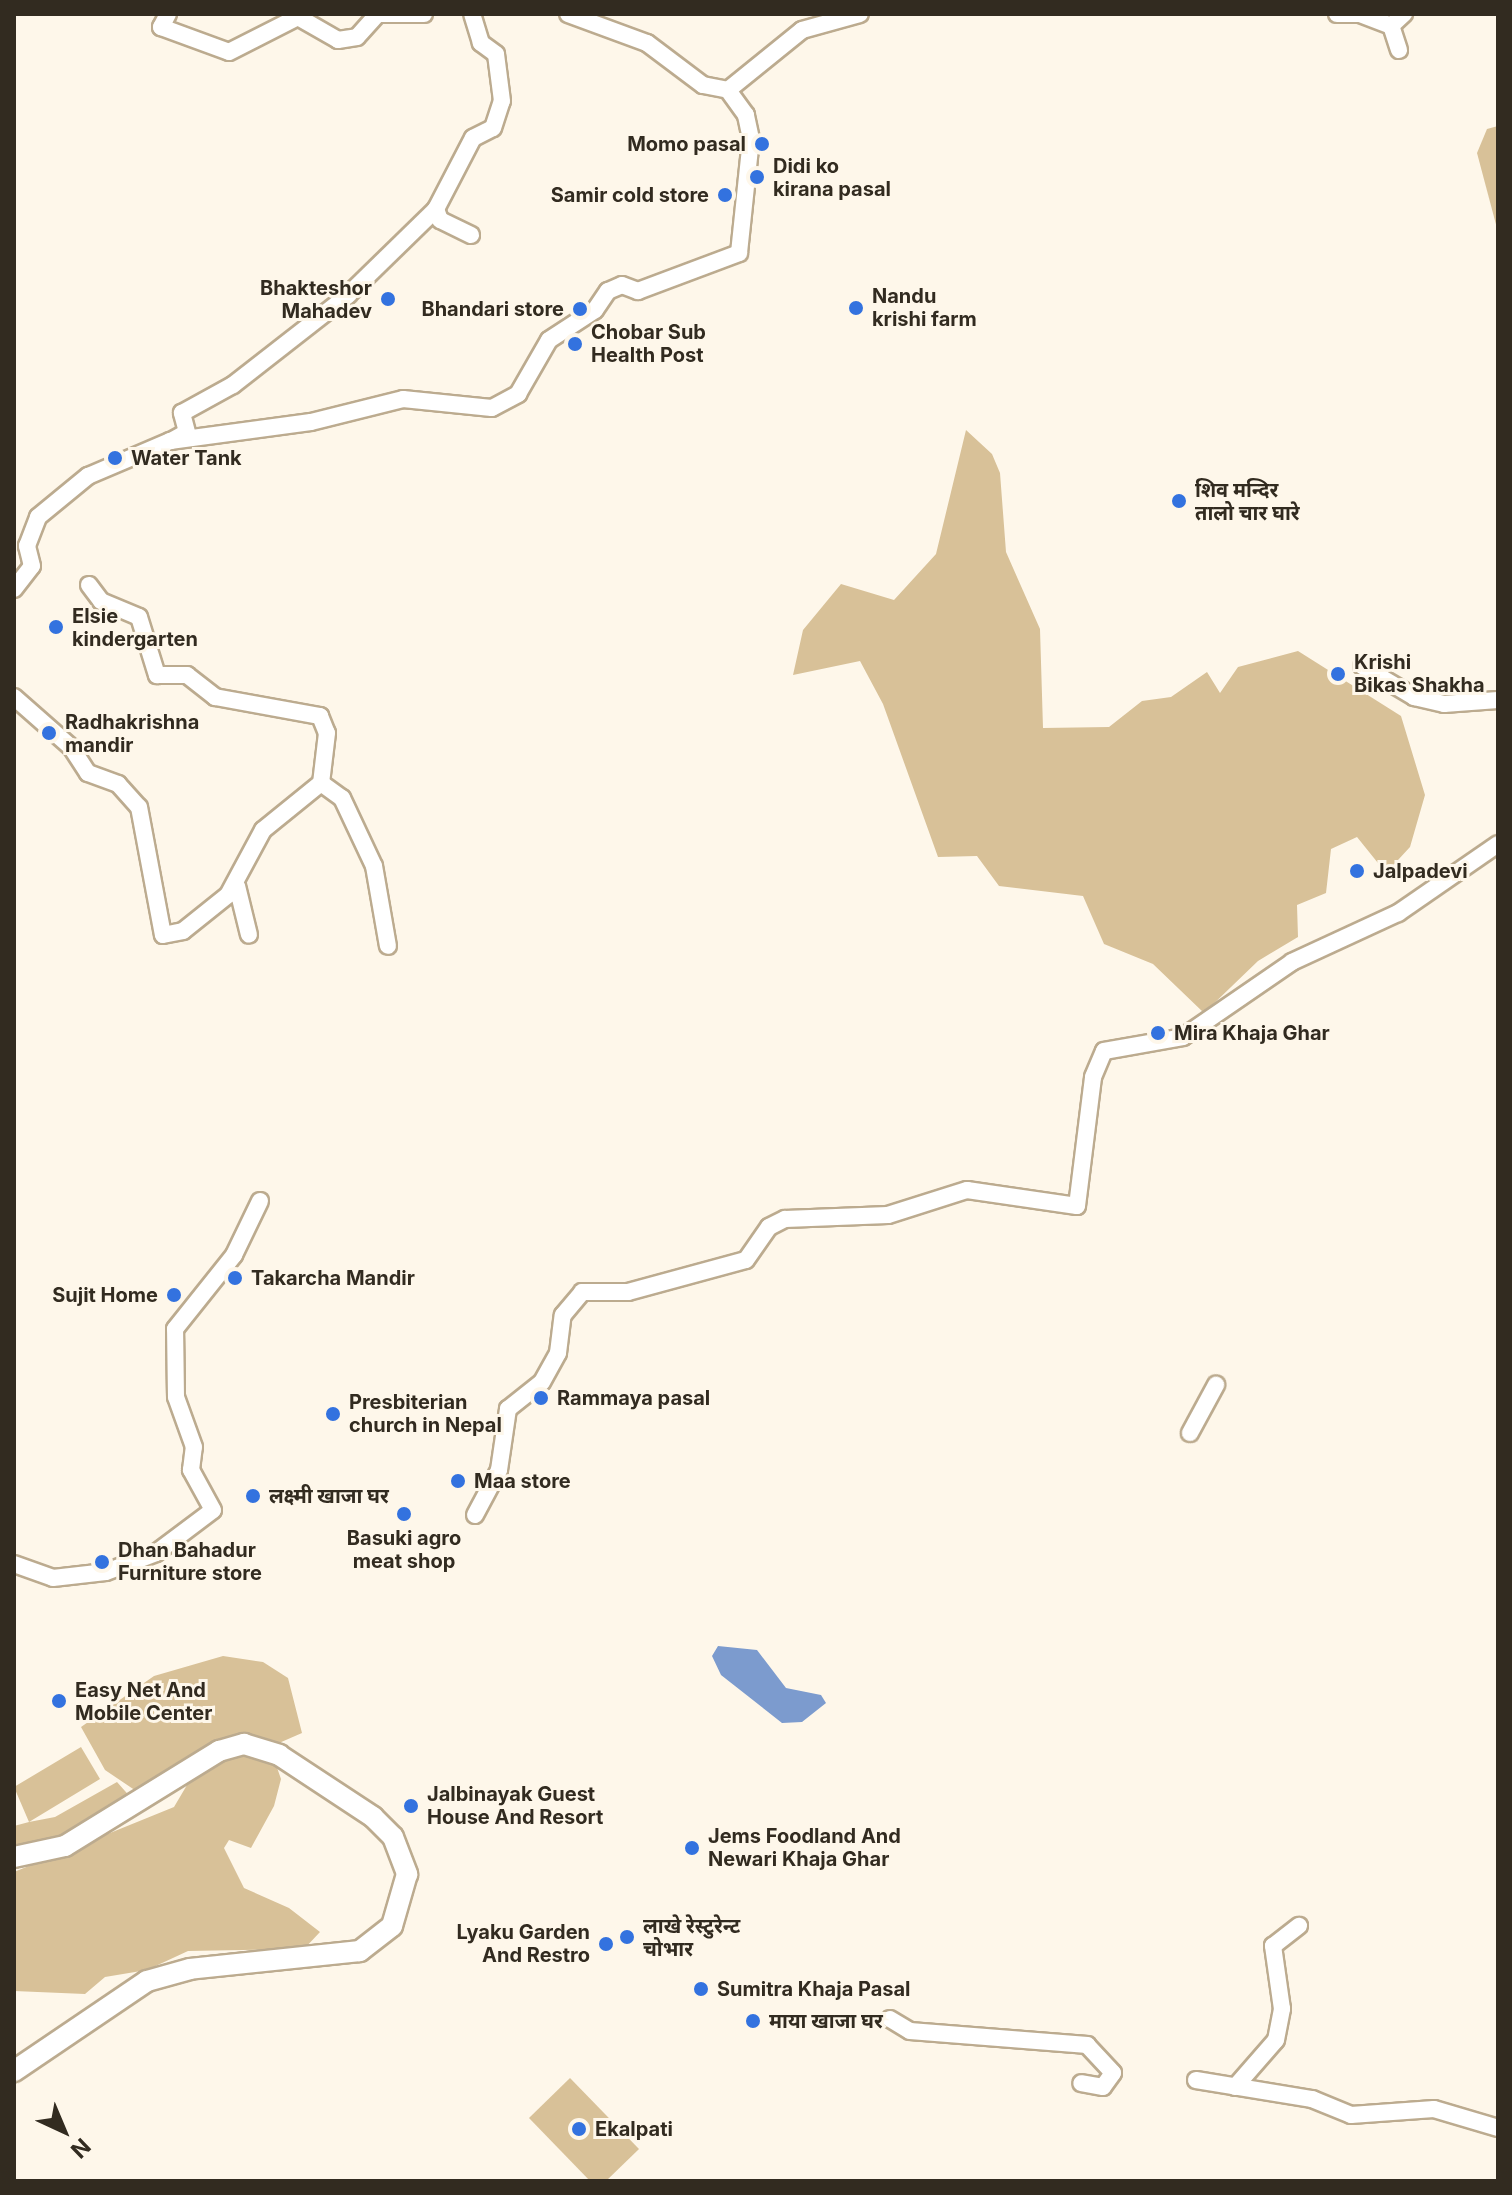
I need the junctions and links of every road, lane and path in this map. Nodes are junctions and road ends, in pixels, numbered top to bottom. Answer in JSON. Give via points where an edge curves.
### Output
{"nodes":[{"id":1,"x":168,"y":14,"type":"edge"},
{"id":2,"x":378,"y":14,"type":"edge"},
{"id":3,"x":424,"y":14,"type":"edge"},
{"id":4,"x":472,"y":14,"type":"edge"},
{"id":5,"x":568,"y":14,"type":"edge"},
{"id":6,"x":860,"y":14,"type":"edge"},
{"id":7,"x":1337,"y":14,"type":"edge"},
{"id":8,"x":1359,"y":14,"type":"edge"},
{"id":9,"x":1404,"y":14,"type":"edge"},
{"id":10,"x":1391,"y":26,"type":"junction"},
{"id":11,"x":1399,"y":50,"type":"dead end"},
{"id":12,"x":728,"y":90,"type":"junction"},
{"id":13,"x":436,"y":209,"type":"junction"},
{"id":14,"x":471,"y":235,"type":"dead end"},
{"id":15,"x":170,"y":441,"type":"junction"},
{"id":16,"x":89,"y":585,"type":"dead end"},
{"id":17,"x":14,"y":589,"type":"edge"},
{"id":18,"x":1362,"y":666,"type":"dead end"},
{"id":19,"x":14,"y":697,"type":"edge"},
{"id":20,"x":1498,"y":700,"type":"edge"},
{"id":21,"x":321,"y":783,"type":"junction"},
{"id":22,"x":1498,"y":844,"type":"edge"},
{"id":23,"x":237,"y":886,"type":"junction"},
{"id":24,"x":249,"y":935,"type":"dead end"},
{"id":25,"x":388,"y":946,"type":"dead end"},
{"id":26,"x":260,"y":1201,"type":"dead end"},
{"id":27,"x":1216,"y":1385,"type":"dead end"},
{"id":28,"x":1190,"y":1433,"type":"dead end"},
{"id":29,"x":475,"y":1515,"type":"dead end"},
{"id":30,"x":14,"y":1564,"type":"edge"},
{"id":31,"x":14,"y":1857,"type":"edge"},
{"id":32,"x":1299,"y":1926,"type":"dead end"},
{"id":33,"x":890,"y":2019,"type":"dead end"},
{"id":34,"x":14,"y":2071,"type":"edge"},
{"id":35,"x":1196,"y":2080,"type":"dead end"},
{"id":36,"x":1081,"y":2083,"type":"dead end"},
{"id":37,"x":1235,"y":2087,"type":"junction"},
{"id":38,"x":1498,"y":2128,"type":"edge"}],
"edges":[{"from":1,"to":2,"type":"street","via":[[161,27],[229,52],[298,17],[338,40],[357,37]]},
{"from":2,"to":3,"type":"street"},
{"from":4,"to":13,"type":"street","via":[[481,43],[496,54],[502,101],[493,128],[473,138]]},
{"from":5,"to":12,"type":"street","via":[[647,43],[703,85]]},
{"from":6,"to":12,"type":"street","via":[[802,30]]},
{"from":7,"to":8,"type":"street"},
{"from":8,"to":10,"type":"street"},
{"from":9,"to":10,"type":"street"},
{"from":10,"to":11,"type":"street"},
{"from":12,"to":15,"type":"street","via":[[746,115],[751,139],[742,248],[638,291],[622,285],[608,291],[595,310],[549,340],[528,384],[506,404],[472,410],[403,399],[311,422]]},
{"from":13,"to":14,"type":"street","via":[[440,220]]},
{"from":13,"to":15,"type":"street","via":[[348,295],[233,385],[182,413],[187,432]]},
{"from":15,"to":17,"type":"street","via":[[88,476],[38,517],[27,546],[32,566]]},
{"from":16,"to":21,"type":"street","via":[[101,601],[139,617],[157,675],[187,675],[215,697],[320,716],[327,733]]},
{"from":18,"to":20,"type":"street","via":[[1429,701]]},
{"from":19,"to":23,"type":"street","via":[[71,747],[88,773],[118,784],[139,807],[163,935],[195,923]]},
{"from":21,"to":23,"type":"street","via":[[263,830]]},
{"from":21,"to":25,"type":"street","via":[[342,798],[374,866]]},
{"from":22,"to":29,"type":"street","via":[[1398,913],[1292,962],[1183,1037],[1104,1051],[1093,1077],[1077,1206],[967,1190],[888,1215],[785,1219],[769,1227],[746,1260],[628,1292],[582,1292],[563,1315],[558,1353],[542,1382],[508,1409],[499,1470]]},
{"from":23,"to":24,"type":"street"},
{"from":26,"to":30,"type":"street","via":[[234,1255],[175,1329],[176,1397],[194,1447],[191,1470],[213,1510],[156,1553],[106,1572],[53,1578]]},
{"from":27,"to":28,"type":"street"},
{"from":31,"to":34,"type":"main road","via":[[65,1846],[219,1751],[244,1744],[279,1755],[373,1817],[398,1846],[407,1874],[392,1926],[360,1951],[190,1969],[147,1981]]},
{"from":32,"to":37,"type":"street","via":[[1273,1946],[1282,2009],[1276,2040]]},
{"from":33,"to":36,"type":"street","via":[[910,2031],[1087,2045],[1113,2073],[1103,2087]]},
{"from":35,"to":37,"type":"street"},
{"from":37,"to":38,"type":"street","via":[[1312,2099],[1351,2115],[1434,2109]]}]}
